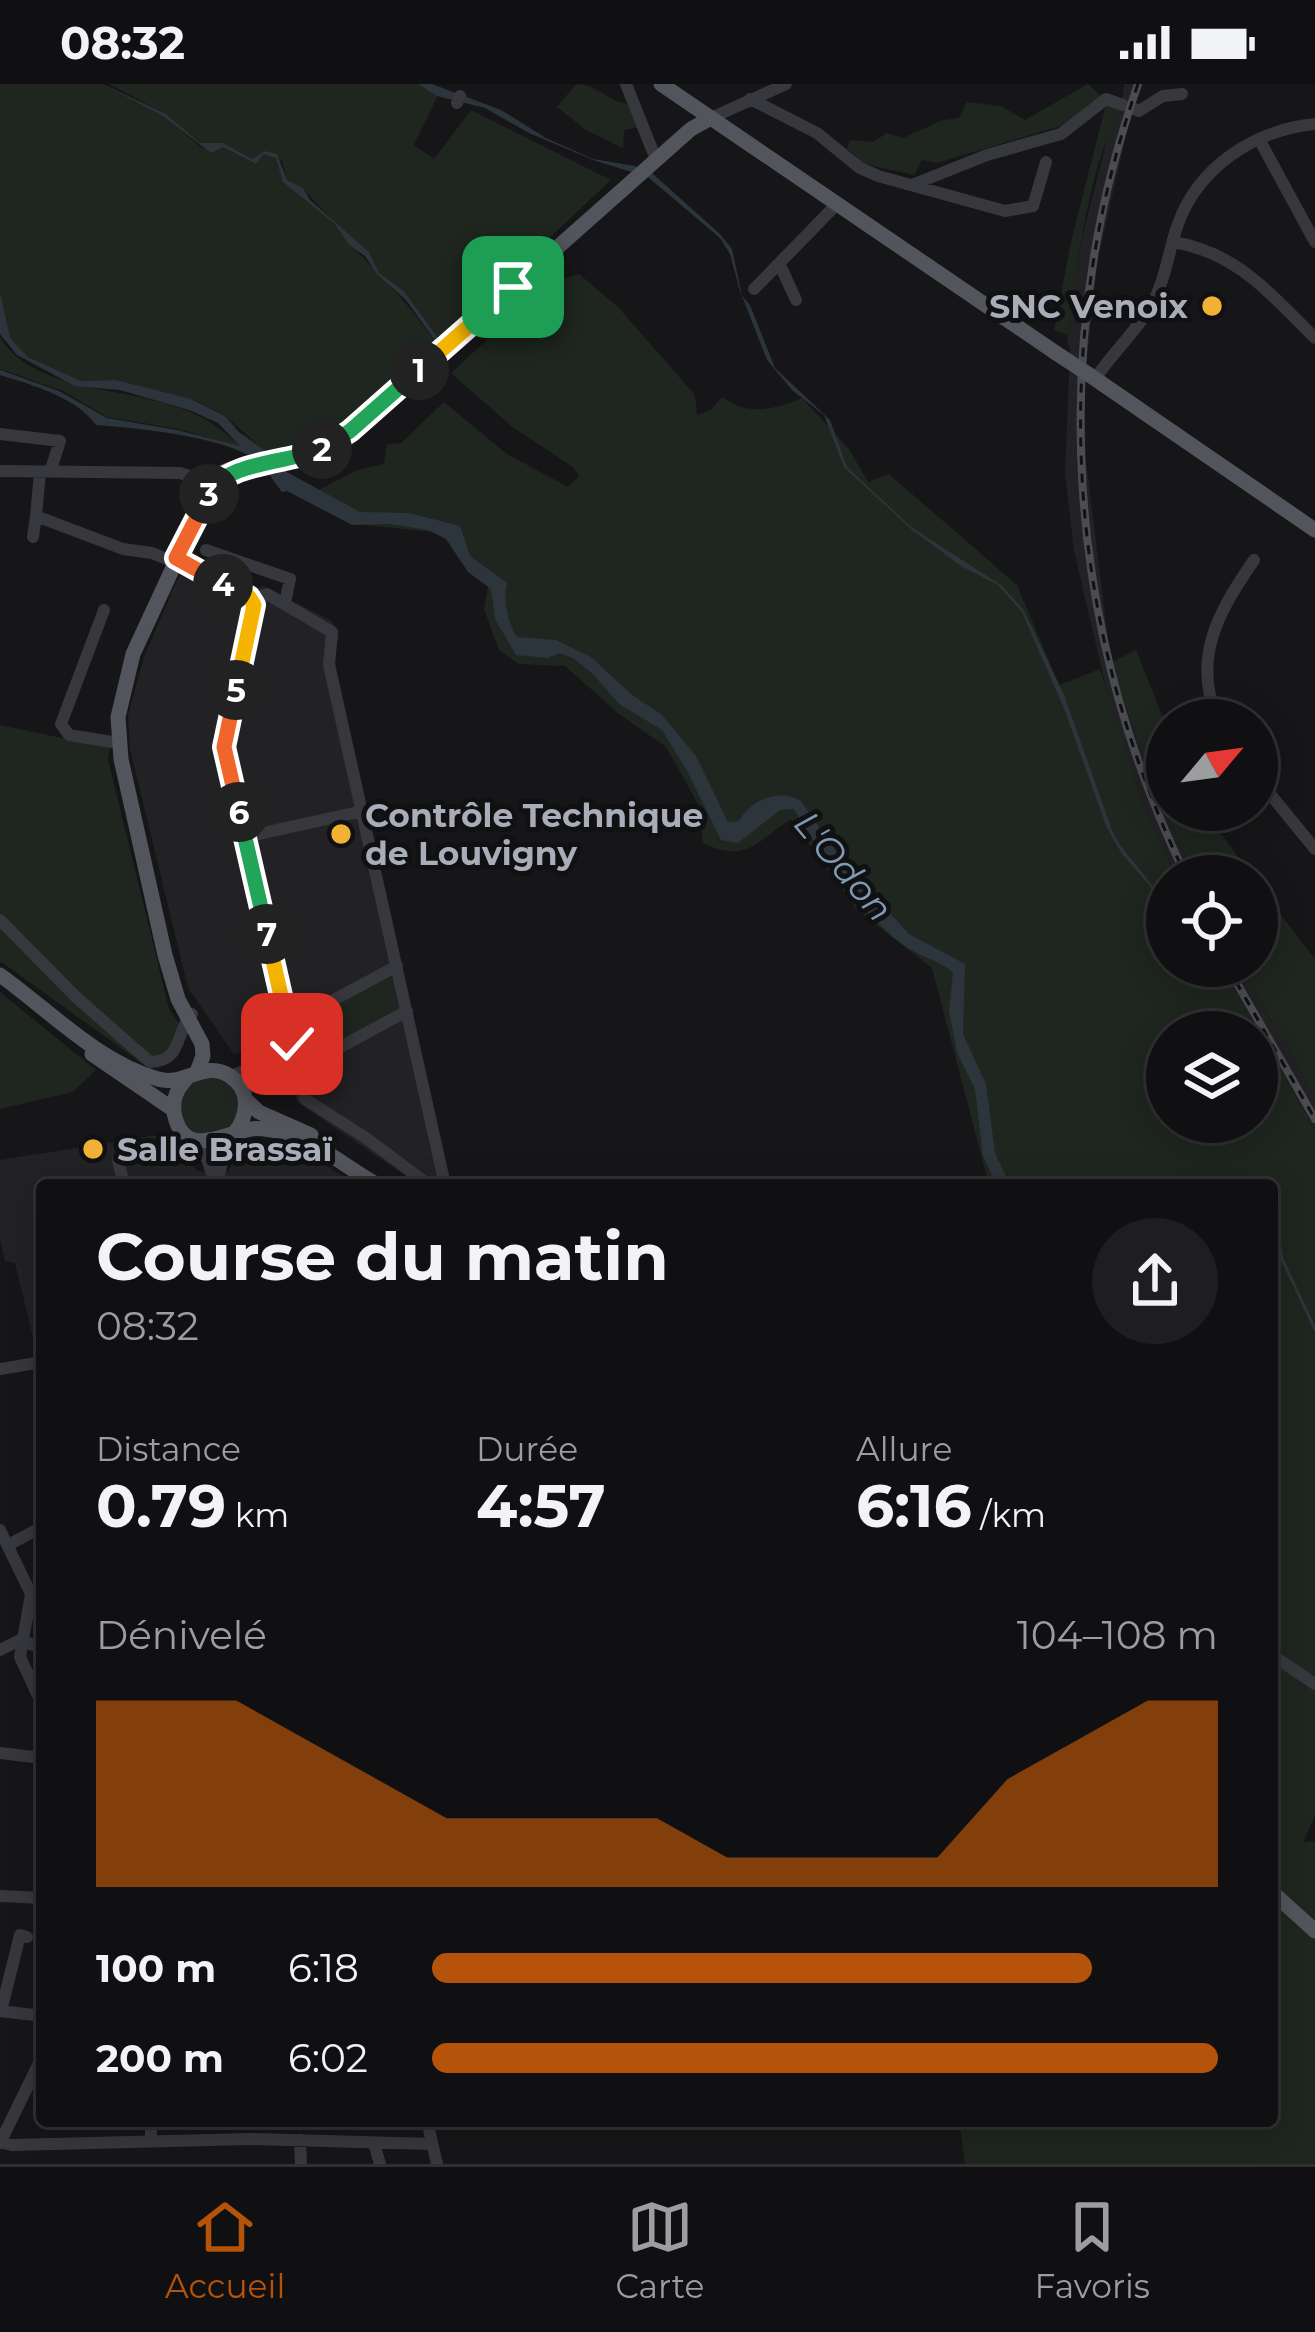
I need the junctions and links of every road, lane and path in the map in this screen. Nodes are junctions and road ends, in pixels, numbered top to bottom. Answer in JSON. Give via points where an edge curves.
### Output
{"nodes":[{"id":1,"x":626,"y":84,"type":"edge"},
{"id":2,"x":661,"y":84,"type":"edge"},
{"id":3,"x":786,"y":84,"type":"edge"},
{"id":4,"x":1182,"y":94,"type":"dead end"},
{"id":5,"x":750,"y":99,"type":"junction"},
{"id":6,"x":711,"y":118,"type":"junction"},
{"id":7,"x":1315,"y":124,"type":"edge"},
{"id":8,"x":1258,"y":139,"type":"junction"},
{"id":9,"x":653,"y":152,"type":"dead end"},
{"id":10,"x":1046,"y":162,"type":"dead end"},
{"id":11,"x":911,"y":185,"type":"junction"},
{"id":12,"x":837,"y":204,"type":"junction"},
{"id":13,"x":1315,"y":206,"type":"edge"},
{"id":14,"x":1298,"y":213,"type":"junction"},
{"id":15,"x":1173,"y":242,"type":"junction"},
{"id":16,"x":1315,"y":242,"type":"edge"},
{"id":17,"x":780,"y":266,"type":"junction"},
{"id":18,"x":754,"y":289,"type":"dead end"},
{"id":19,"x":796,"y":301,"type":"dead end"},
{"id":20,"x":1315,"y":338,"type":"edge"},
{"id":21,"x":1091,"y":377,"type":"junction"},
{"id":22,"x":0,"y":434,"type":"edge"},
{"id":23,"x":0,"y":471,"type":"edge"},
{"id":24,"x":45,"y":472,"type":"junction"},
{"id":25,"x":214,"y":484,"type":"junction"},
{"id":26,"x":36,"y":516,"type":"junction"},
{"id":27,"x":1315,"y":530,"type":"edge"},
{"id":28,"x":33,"y":537,"type":"dead end"},
{"id":29,"x":206,"y":550,"type":"dead end"},
{"id":30,"x":175,"y":560,"type":"junction"},
{"id":31,"x":1254,"y":560,"type":"dead end"},
{"id":32,"x":251,"y":600,"type":"junction"},
{"id":33,"x":285,"y":603,"type":"junction"},
{"id":34,"x":104,"y":610,"type":"dead end"},
{"id":35,"x":1212,"y":699,"type":"edge"},
{"id":36,"x":118,"y":743,"type":"junction"},
{"id":37,"x":1278,"y":804,"type":"edge"},
{"id":38,"x":362,"y":811,"type":"junction"},
{"id":39,"x":245,"y":837,"type":"junction"},
{"id":40,"x":1315,"y":849,"type":"edge"},
{"id":41,"x":0,"y":920,"type":"edge"},
{"id":42,"x":397,"y":966,"type":"junction"},
{"id":43,"x":0,"y":975,"type":"edge"},
{"id":44,"x":407,"y":1011,"type":"junction"},
{"id":45,"x":190,"y":1016,"type":"junction"},
{"id":46,"x":60,"y":1022,"type":"junction"},
{"id":47,"x":287,"y":1025,"type":"junction"},
{"id":48,"x":292,"y":1044,"type":"junction"},
{"id":49,"x":251,"y":1069,"type":"junction"},
{"id":50,"x":298,"y":1070,"type":"junction"},
{"id":51,"x":227,"y":1074,"type":"junction"},
{"id":52,"x":191,"y":1075,"type":"junction"},
{"id":53,"x":244,"y":1095,"type":"junction"},
{"id":54,"x":174,"y":1109,"type":"junction"},
{"id":55,"x":231,"y":1136,"type":"junction"},
{"id":56,"x":193,"y":1138,"type":"junction"},
{"id":57,"x":118,"y":1160,"type":"dead end"},
{"id":58,"x":123,"y":1179,"type":"edge"},
{"id":59,"x":215,"y":1179,"type":"edge"},
{"id":60,"x":218,"y":1179,"type":"edge"},
{"id":61,"x":370,"y":1179,"type":"edge"},
{"id":62,"x":372,"y":1179,"type":"edge"},
{"id":63,"x":421,"y":1179,"type":"edge"},
{"id":64,"x":445,"y":1179,"type":"edge"},
{"id":65,"x":36,"y":1363,"type":"edge"},
{"id":66,"x":1,"y":1369,"type":"edge"},
{"id":67,"x":0,"y":1530,"type":"edge"},
{"id":68,"x":36,"y":1530,"type":"edge"},
{"id":69,"x":8,"y":1545,"type":"junction"},
{"id":70,"x":35,"y":1604,"type":"edge"},
{"id":71,"x":20,"y":1640,"type":"junction"},
{"id":72,"x":36,"y":1646,"type":"edge"},
{"id":73,"x":0,"y":1650,"type":"edge"},
{"id":74,"x":1278,"y":1659,"type":"edge"},
{"id":75,"x":1315,"y":1684,"type":"edge"},
{"id":76,"x":36,"y":1691,"type":"edge"},
{"id":77,"x":0,"y":1754,"type":"edge"},
{"id":78,"x":36,"y":1757,"type":"edge"},
{"id":79,"x":0,"y":1896,"type":"edge"},
{"id":80,"x":1278,"y":1897,"type":"edge"},
{"id":81,"x":36,"y":1898,"type":"edge"},
{"id":82,"x":1315,"y":1931,"type":"edge"},
{"id":83,"x":27,"y":1937,"type":"dead end"},
{"id":84,"x":1,"y":2011,"type":"edge"},
{"id":85,"x":36,"y":2015,"type":"edge"},
{"id":86,"x":36,"y":2069,"type":"edge"},
{"id":87,"x":151,"y":2127,"type":"edge"},
{"id":88,"x":428,"y":2127,"type":"edge"},
{"id":89,"x":151,"y":2139,"type":"junction"},
{"id":90,"x":300,"y":2140,"type":"junction"},
{"id":91,"x":0,"y":2142,"type":"edge"},
{"id":92,"x":374,"y":2143,"type":"junction"},
{"id":93,"x":432,"y":2144,"type":"junction"},
{"id":94,"x":301,"y":2164,"type":"edge"},
{"id":95,"x":380,"y":2164,"type":"edge"},
{"id":96,"x":437,"y":2164,"type":"edge"}],
"edges":[{"from":1,"to":9,"type":"street"},
{"from":2,"to":6,"type":"main road"},
{"from":3,"to":5,"type":"street"},
{"from":4,"to":11,"type":"street","via":[[1138,111],[1106,99],[1061,134]]},
{"from":5,"to":6,"type":"street"},
{"from":5,"to":11,"type":"street","via":[[817,133],[860,168]]},
{"from":6,"to":12,"type":"main road"},
{"from":6,"to":25,"type":"main road","via":[[331,445],[221,471]]},
{"from":7,"to":8,"type":"street"},
{"from":8,"to":14,"type":"street"},
{"from":8,"to":15,"type":"street","via":[[1206,179]]},
{"from":10,"to":11,"type":"street","via":[[1033,206],[1023,210]]},
{"from":12,"to":17,"type":"street"},
{"from":12,"to":21,"type":"main road","bridge":true},
{"from":13,"to":14,"type":"street"},
{"from":14,"to":16,"type":"street"},
{"from":15,"to":20,"type":"street","via":[[1241,267]]},
{"from":15,"to":21,"type":"street","via":[[1151,306]]},
{"from":17,"to":18,"type":"street"},
{"from":17,"to":19,"type":"street"},
{"from":21,"to":27,"type":"main road"},
{"from":22,"to":24,"type":"street","via":[[60,441]]},
{"from":23,"to":24,"type":"street"},
{"from":24,"to":25,"type":"street","via":[[180,473]]},
{"from":24,"to":26,"type":"street"},
{"from":25,"to":30,"type":"main road"},
{"from":26,"to":28,"type":"street"},
{"from":26,"to":30,"type":"street"},
{"from":29,"to":33,"type":"street","via":[[290,578]]},
{"from":30,"to":32,"type":"street"},
{"from":30,"to":36,"type":"main road","via":[[127,673]]},
{"from":31,"to":35,"type":"street","via":[[1221,608],[1207,650]]},
{"from":32,"to":33,"type":"street","via":[[264,593]]},
{"from":32,"to":39,"type":"street","via":[[224,747]]},
{"from":33,"to":38,"type":"street","via":[[331,630],[328,660]]},
{"from":34,"to":36,"type":"street","via":[[62,724],[69,735]]},
{"from":36,"to":45,"type":"main road","via":[[174,987]]},
{"from":37,"to":40,"type":"street"},
{"from":38,"to":39,"type":"street"},
{"from":38,"to":42,"type":"street"},
{"from":39,"to":47,"type":"street"},
{"from":41,"to":45,"type":"street","via":[[150,1062],[178,1048]]},
{"from":42,"to":44,"type":"street"},
{"from":42,"to":47,"type":"street"},
{"from":43,"to":46,"type":"main road"},
{"from":44,"to":50,"type":"street"},
{"from":44,"to":64,"type":"street"},
{"from":45,"to":51,"type":"main road"},
{"from":45,"to":52,"type":"main road","via":[[203,1056]]},
{"from":46,"to":52,"type":"main road","via":[[147,1075]]},
{"from":46,"to":54,"type":"main road","via":[[90,1053]]},
{"from":47,"to":48,"type":"street"},
{"from":48,"to":49,"type":"street"},
{"from":48,"to":50,"type":"street"},
{"from":49,"to":51,"type":"street"},
{"from":49,"to":53,"type":"street"},
{"from":50,"to":63,"type":"street","via":[[305,1099]]},
{"from":51,"to":52,"type":"main road"},
{"from":51,"to":53,"type":"main road"},
{"from":52,"to":54,"type":"main road"},
{"from":53,"to":55,"type":"main road","via":[[244,1118]]},
{"from":53,"to":62,"type":"main road"},
{"from":54,"to":56,"type":"main road"},
{"from":55,"to":56,"type":"main road"},
{"from":55,"to":60,"type":"street"},
{"from":55,"to":61,"type":"main road","via":[[259,1128],[302,1139]]},
{"from":56,"to":59,"type":"street"},
{"from":57,"to":58,"type":"street"},
{"from":65,"to":66,"type":"street"},
{"from":67,"to":69,"type":"street"},
{"from":68,"to":69,"type":"street"},
{"from":69,"to":70,"type":"street"},
{"from":70,"to":71,"type":"street"},
{"from":71,"to":72,"type":"street"},
{"from":71,"to":73,"type":"street"},
{"from":71,"to":76,"type":"street"},
{"from":74,"to":75,"type":"street"},
{"from":77,"to":78,"type":"street"},
{"from":79,"to":81,"type":"street"},
{"from":80,"to":82,"type":"main road"},
{"from":83,"to":84,"type":"street","via":[[20,1936]]},
{"from":84,"to":85,"type":"street"},
{"from":86,"to":91,"type":"street"},
{"from":87,"to":89,"type":"street"},
{"from":88,"to":93,"type":"street"},
{"from":89,"to":90,"type":"street"},
{"from":89,"to":91,"type":"street"},
{"from":90,"to":92,"type":"street"},
{"from":90,"to":94,"type":"street"},
{"from":92,"to":93,"type":"street"},
{"from":92,"to":95,"type":"street"},
{"from":93,"to":96,"type":"street"}]}
